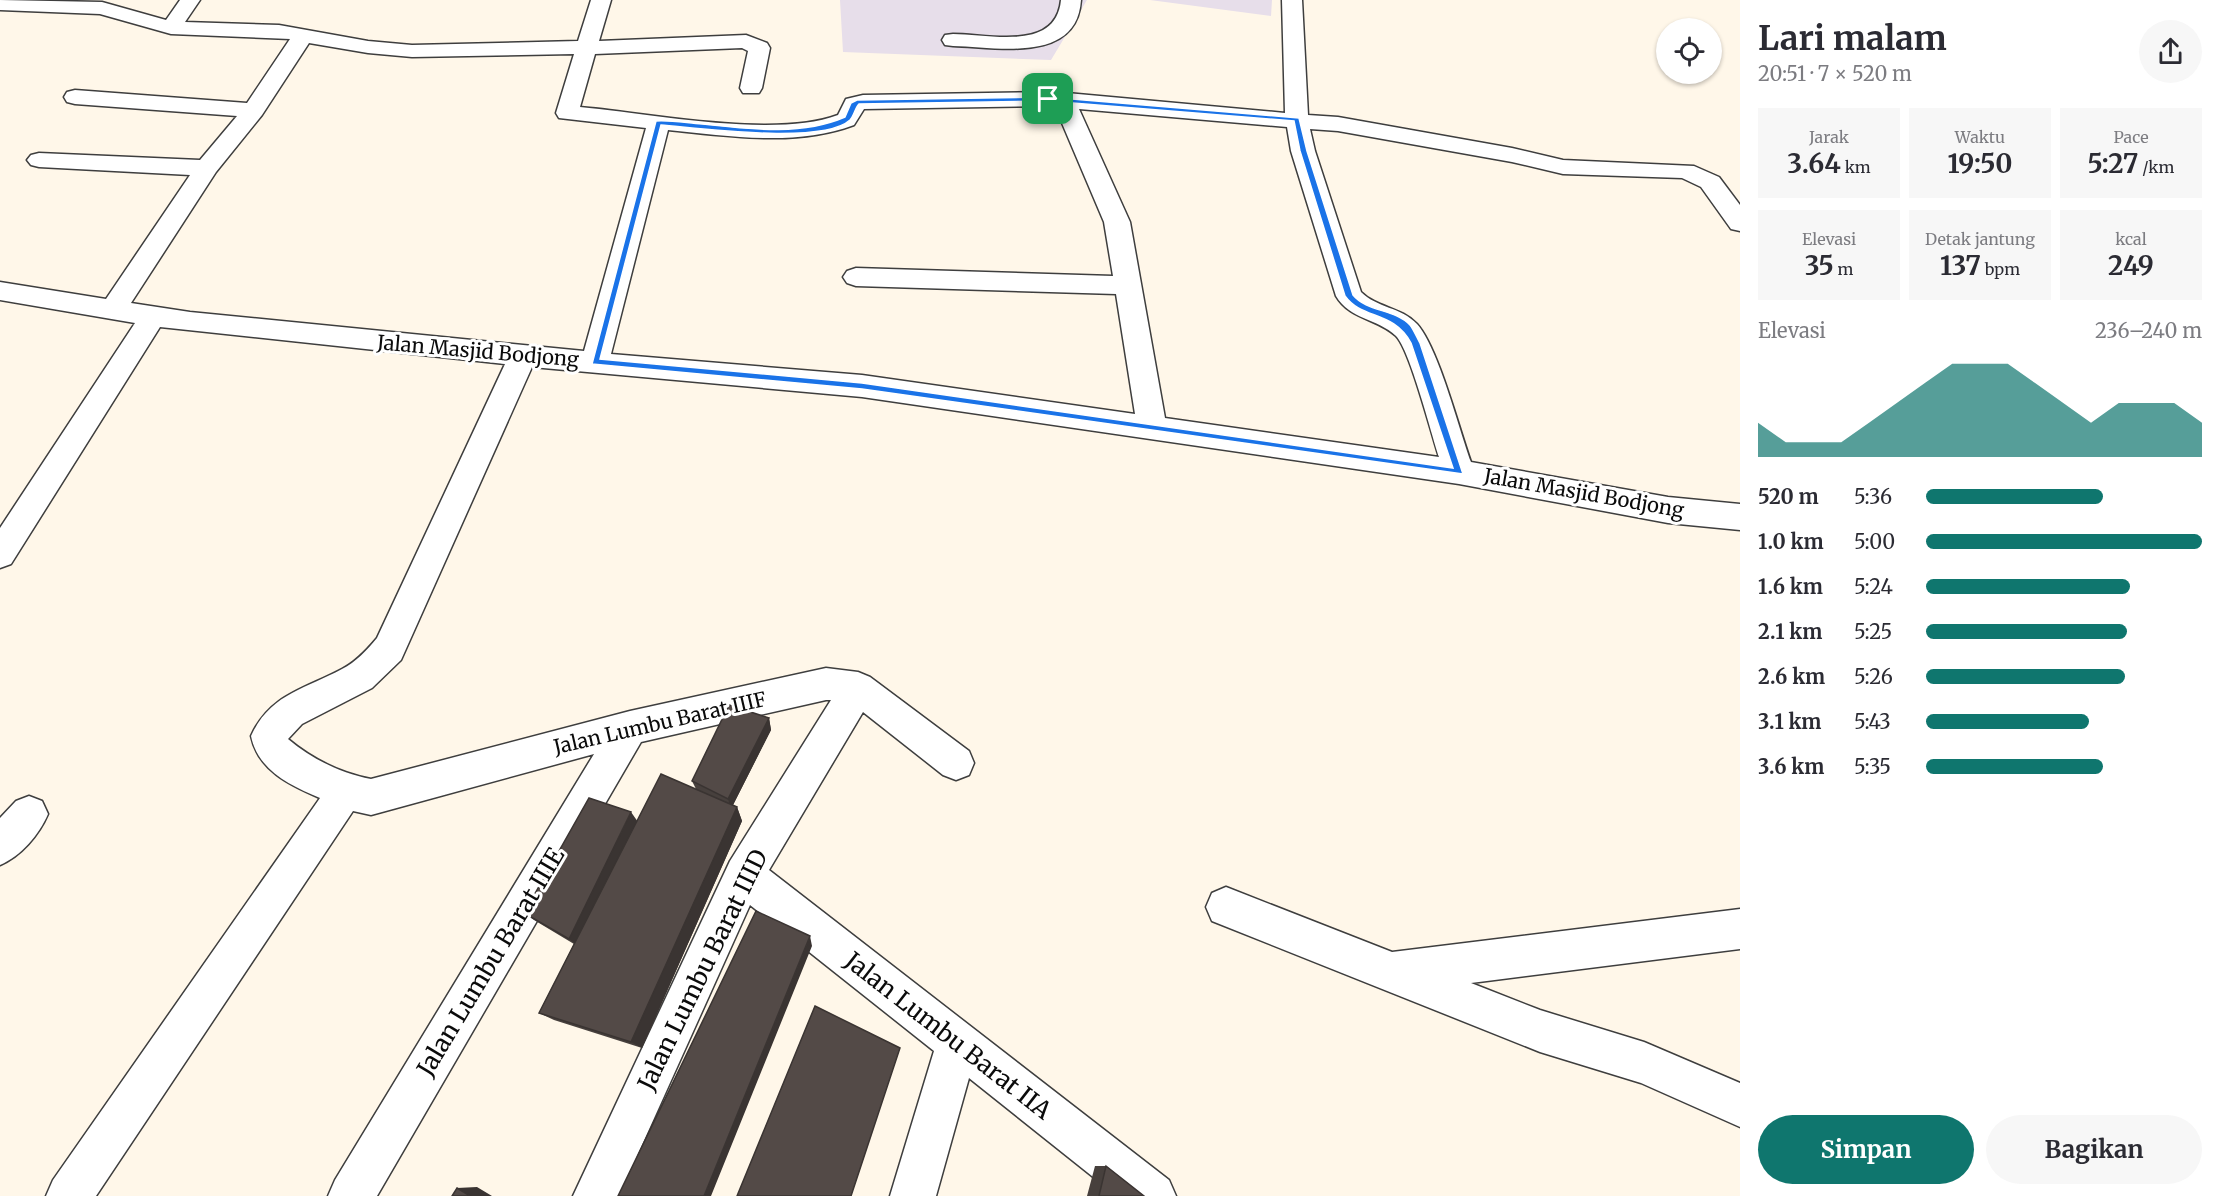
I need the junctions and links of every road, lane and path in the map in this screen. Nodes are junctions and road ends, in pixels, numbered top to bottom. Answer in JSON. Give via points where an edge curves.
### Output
{"nodes":[{"id":1,"x":190,"y":0,"type":"edge"},
{"id":2,"x":601,"y":0,"type":"edge"},
{"id":3,"x":1071,"y":0,"type":"edge"},
{"id":4,"x":1292,"y":0,"type":"edge"},
{"id":5,"x":0,"y":4,"type":"edge"},
{"id":6,"x":171,"y":28,"type":"junction"},
{"id":7,"x":303,"y":34,"type":"junction"},
{"id":8,"x":953,"y":40,"type":"dead end"},
{"id":9,"x":587,"y":47,"type":"junction"},
{"id":10,"x":751,"y":88,"type":"dead end"},
{"id":11,"x":75,"y":97,"type":"dead end"},
{"id":12,"x":1060,"y":101,"type":"junction"},
{"id":13,"x":254,"y":110,"type":"junction"},
{"id":14,"x":1297,"y":119,"type":"junction"},
{"id":15,"x":658,"y":122,"type":"junction"},
{"id":16,"x":39,"y":160,"type":"dead end"},
{"id":17,"x":206,"y":168,"type":"junction"},
{"id":18,"x":1740,"y":223,"type":"edge"},
{"id":19,"x":856,"y":277,"type":"dead end"},
{"id":20,"x":1127,"y":285,"type":"junction"},
{"id":21,"x":0,"y":291,"type":"edge"},
{"id":22,"x":112,"y":310,"type":"junction"},
{"id":23,"x":152,"y":318,"type":"junction"},
{"id":24,"x":523,"y":356,"type":"junction"},
{"id":25,"x":595,"y":362,"type":"junction"},
{"id":26,"x":1152,"y":429,"type":"junction"},
{"id":27,"x":1459,"y":472,"type":"junction"},
{"id":28,"x":1740,"y":517,"type":"edge"},
{"id":29,"x":0,"y":555,"type":"edge"},
{"id":30,"x":858,"y":688,"type":"junction"},
{"id":31,"x":630,"y":728,"type":"junction"},
{"id":32,"x":956,"y":763,"type":"dead end"},
{"id":33,"x":344,"y":792,"type":"junction"},
{"id":34,"x":29,"y":814,"type":"dead end"},
{"id":35,"x":0,"y":846,"type":"edge"},
{"id":36,"x":744,"y":875,"type":"junction"},
{"id":37,"x":1226,"y":907,"type":"dead end"},
{"id":38,"x":1740,"y":930,"type":"edge"},
{"id":39,"x":1392,"y":972,"type":"junction"},
{"id":40,"x":957,"y":1044,"type":"junction"},
{"id":41,"x":1740,"y":1105,"type":"edge"},
{"id":42,"x":69,"y":1196,"type":"edge"},
{"id":43,"x":351,"y":1196,"type":"edge"},
{"id":44,"x":596,"y":1196,"type":"edge"},
{"id":45,"x":913,"y":1196,"type":"edge"},
{"id":46,"x":1153,"y":1196,"type":"edge"}],
"edges":[{"from":1,"to":6,"type":"street"},
{"from":2,"to":9,"type":"street"},
{"from":3,"to":8,"type":"street","via":[[1064,26],[1044,39]]},
{"from":4,"to":14,"type":"street"},
{"from":5,"to":6,"type":"street","via":[[102,8]]},
{"from":6,"to":7,"type":"street","via":[[248,28]]},
{"from":7,"to":9,"type":"street","via":[[412,51]]},
{"from":7,"to":13,"type":"street"},
{"from":9,"to":10,"type":"street","via":[[750,42],[759,48]]},
{"from":9,"to":15,"type":"street","via":[[567,112]]},
{"from":11,"to":13,"type":"street"},
{"from":12,"to":14,"type":"street"},
{"from":12,"to":15,"type":"street","via":[[857,102],[848,119],[810,130],[744,130]]},
{"from":12,"to":20,"type":"street","via":[[1066,105],[1110,202]]},
{"from":13,"to":17,"type":"street"},
{"from":14,"to":18,"type":"street","via":[[1563,167],[1686,171],[1710,182]]},
{"from":14,"to":27,"type":"street","via":[[1303,151],[1349,296],[1355,303],[1407,327],[1416,343]]},
{"from":15,"to":25,"type":"street"},
{"from":16,"to":17,"type":"street"},
{"from":17,"to":22,"type":"street"},
{"from":19,"to":20,"type":"street"},
{"from":20,"to":26,"type":"street"},
{"from":21,"to":22,"type":"street","name":"Jalan Masjid Bodjong"},
{"from":22,"to":23,"type":"street","name":"Jalan Masjid Bodjong"},
{"from":23,"to":24,"type":"street","name":"Jalan Masjid Bodjong"},
{"from":23,"to":29,"type":"street"},
{"from":24,"to":25,"type":"street","name":"Jalan Masjid Bodjong"},
{"from":24,"to":33,"type":"street","via":[[389,649],[377,664],[356,679],[280,717],[269,731],[269,744],[277,755]]},
{"from":25,"to":26,"type":"street","name":"Jalan Masjid Bodjong","via":[[862,386]]},
{"from":26,"to":27,"type":"street","name":"Jalan Masjid Bodjong"},
{"from":27,"to":28,"type":"street","name":"Jalan Masjid Bodjong","via":[[1668,510]]},
{"from":30,"to":31,"type":"street","name":"Jalan Lumbu Barat IIIF","via":[[826,684]]},
{"from":30,"to":32,"type":"street","name":"Jalan Lumbu Barat IIIF"},
{"from":30,"to":36,"type":"street","name":"Jalan Lumbu Barat IIID"},
{"from":31,"to":33,"type":"street","name":"Jalan Lumbu Barat IIIF","via":[[371,797]]},
{"from":31,"to":43,"type":"street","name":"Jalan Lumbu Barat IIIE"},
{"from":33,"to":42,"type":"street"},
{"from":34,"to":35,"type":"street"},
{"from":36,"to":40,"type":"street","name":"Jalan Lumbu Barat IIA"},
{"from":36,"to":44,"type":"street","name":"Jalan Lumbu Barat IIID"},
{"from":37,"to":39,"type":"street"},
{"from":38,"to":39,"type":"street"},
{"from":39,"to":41,"type":"street","via":[[1540,1031],[1644,1063]]},
{"from":40,"to":45,"type":"street"},
{"from":40,"to":46,"type":"street","name":"Jalan Lumbu Barat IIA"}]}
